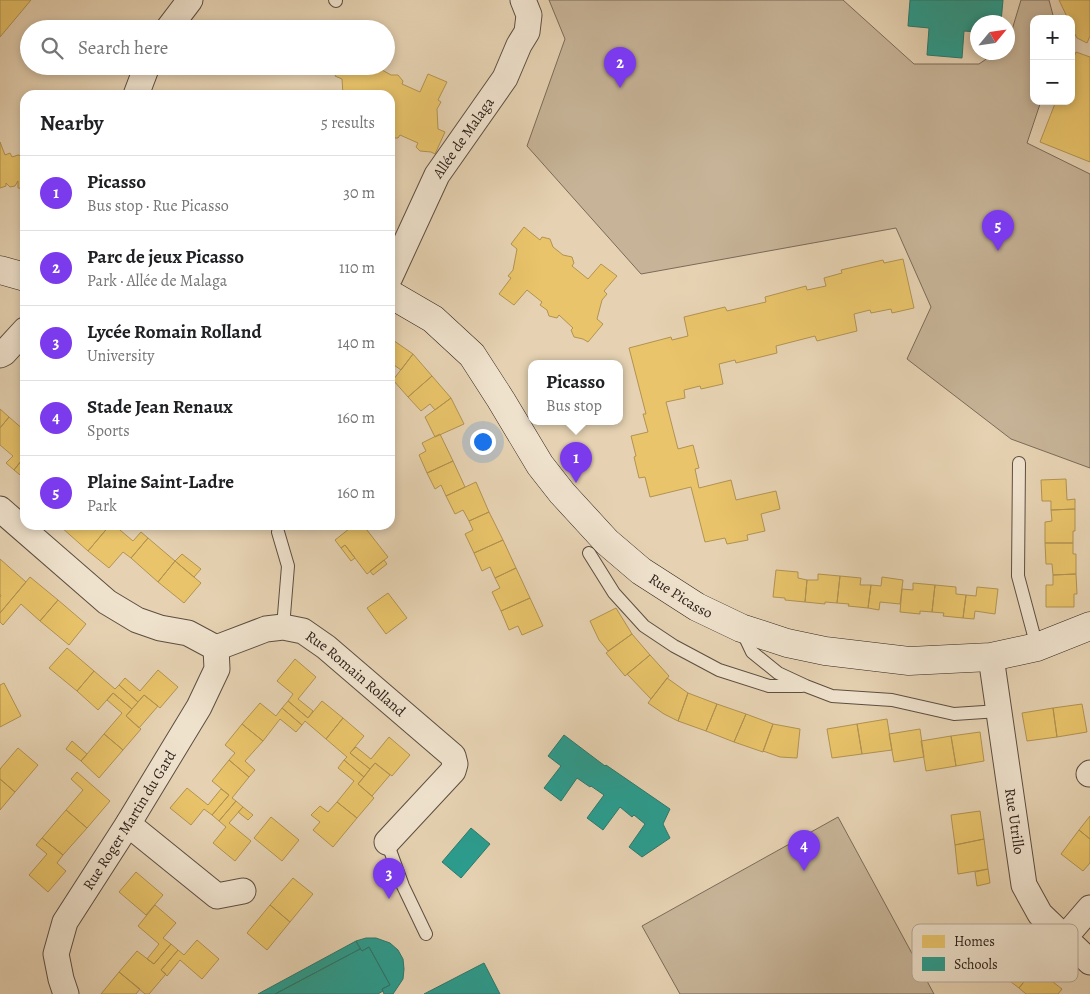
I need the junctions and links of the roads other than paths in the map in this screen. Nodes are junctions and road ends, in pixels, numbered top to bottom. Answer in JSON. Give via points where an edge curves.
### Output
{"nodes":[{"id":1,"x":190,"y":0,"type":"edge"},
{"id":2,"x":523,"y":0,"type":"edge"},
{"id":3,"x":175,"y":20,"type":"edge"},
{"id":4,"x":144,"y":75,"type":"edge"},
{"id":5,"x":138,"y":90,"type":"edge"},
{"id":6,"x":395,"y":266,"type":"edge"},
{"id":7,"x":0,"y":270,"type":"edge"},
{"id":8,"x":20,"y":276,"type":"edge"},
{"id":9,"x":395,"y":297,"type":"edge"},
{"id":10,"x":20,"y":335,"type":"edge"},
{"id":11,"x":0,"y":355,"type":"edge"},
{"id":12,"x":1019,"y":463,"type":"dead end"},
{"id":13,"x":0,"y":509,"type":"edge"},
{"id":14,"x":20,"y":526,"type":"edge"},
{"id":15,"x":24,"y":530,"type":"edge"},
{"id":16,"x":278,"y":532,"type":"dead end"},
{"id":17,"x":588,"y":553,"type":"dead end"},
{"id":18,"x":1090,"y":626,"type":"edge"},
{"id":19,"x":283,"y":627,"type":"junction"},
{"id":20,"x":741,"y":628,"type":"junction"},
{"id":21,"x":1037,"y":647,"type":"junction"},
{"id":22,"x":216,"y":648,"type":"junction"},
{"id":23,"x":991,"y":657,"type":"junction"},
{"id":24,"x":806,"y":686,"type":"junction"},
{"id":25,"x":999,"y":711,"type":"junction"},
{"id":26,"x":128,"y":824,"type":"junction"},
{"id":27,"x":387,"y":842,"type":"joint"},
{"id":28,"x":242,"y":891,"type":"dead end"},
{"id":29,"x":1090,"y":908,"type":"edge"},
{"id":30,"x":1051,"y":924,"type":"edge"},
{"id":31,"x":1077,"y":924,"type":"edge"},
{"id":32,"x":426,"y":934,"type":"dead end"},
{"id":33,"x":1078,"y":950,"type":"edge"},
{"id":34,"x":1090,"y":962,"type":"edge"},
{"id":35,"x":66,"y":994,"type":"edge"}],
"edges":[{"from":1,"to":3,"type":"street"},
{"from":2,"to":6,"type":"street","name":"Allée de Malaga","via":[[530,16],[505,78],[437,175]]},
{"from":4,"to":5,"type":"street"},
{"from":7,"to":8,"type":"street"},
{"from":9,"to":20,"type":"street","name":"Rue Picasso","via":[[433,319],[472,355],[540,465],[607,542],[641,571],[689,602]]},
{"from":10,"to":11,"type":"street"},
{"from":12,"to":21,"type":"lane","via":[[1018,576]]},
{"from":13,"to":14,"type":"street"},
{"from":15,"to":22,"type":"street","via":[[107,602],[137,620],[188,633]]},
{"from":16,"to":19,"type":"lane","via":[[288,566]]},
{"from":17,"to":24,"type":"lane","via":[[614,593],[644,626],[674,646],[719,670],[769,686]]},
{"from":18,"to":21,"type":"street","name":"Rue Picasso"},
{"from":19,"to":22,"type":"street","name":"Rue Romain Rolland","via":[[266,629]]},
{"from":19,"to":27,"type":"street","name":"Rue Romain Rolland","via":[[303,631],[326,647],[453,756],[453,771]]},
{"from":20,"to":23,"type":"street","name":"Rue Picasso","via":[[825,651],[909,662]]},
{"from":20,"to":24,"type":"lane","via":[[752,652],[778,673]]},
{"from":21,"to":23,"type":"street","name":"Rue Picasso"},
{"from":22,"to":26,"type":"street","name":"Rue Roger Martin du Gard","via":[[217,670],[199,707]]},
{"from":23,"to":25,"type":"street","name":"Rue Utrillo"},
{"from":24,"to":25,"type":"lane","via":[[832,696],[892,700],[954,714]]},
{"from":25,"to":30,"type":"street","name":"Rue Utrillo","via":[[1024,884],[1040,914]]},
{"from":26,"to":28,"type":"street","via":[[218,896]]},
{"from":26,"to":35,"type":"street","name":"Rue Roger Martin du Gard","via":[[65,922],[56,954]]},
{"from":27,"to":32,"type":"lane"},
{"from":29,"to":31,"type":"street"},
{"from":33,"to":34,"type":"street","name":"Rue Utrillo"}]}
